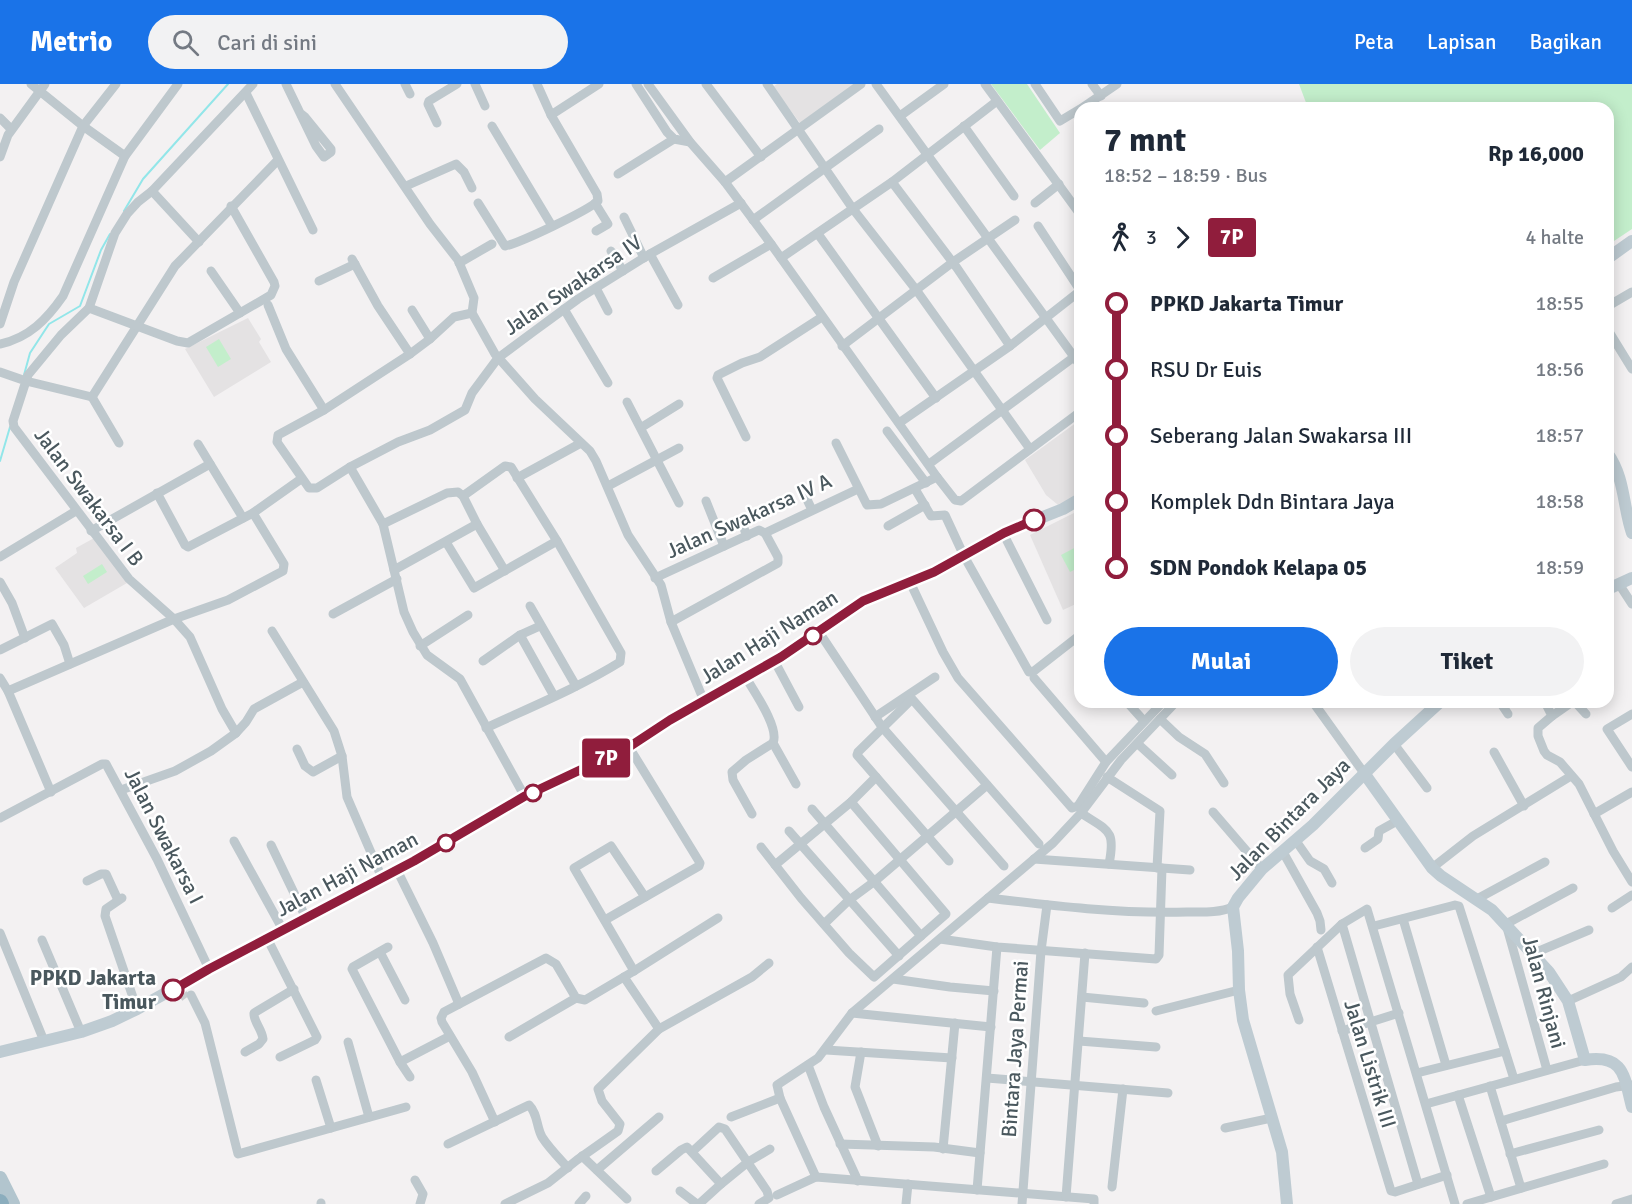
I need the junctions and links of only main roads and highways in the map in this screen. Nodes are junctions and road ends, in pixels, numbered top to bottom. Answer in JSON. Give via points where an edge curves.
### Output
{"nodes":[{"id":1,"x":0,"y":1178,"type":"edge"},
{"id":2,"x":13,"y":1204,"type":"edge"}],
"edges":[{"from":1,"to":2,"type":"main road"}]}
